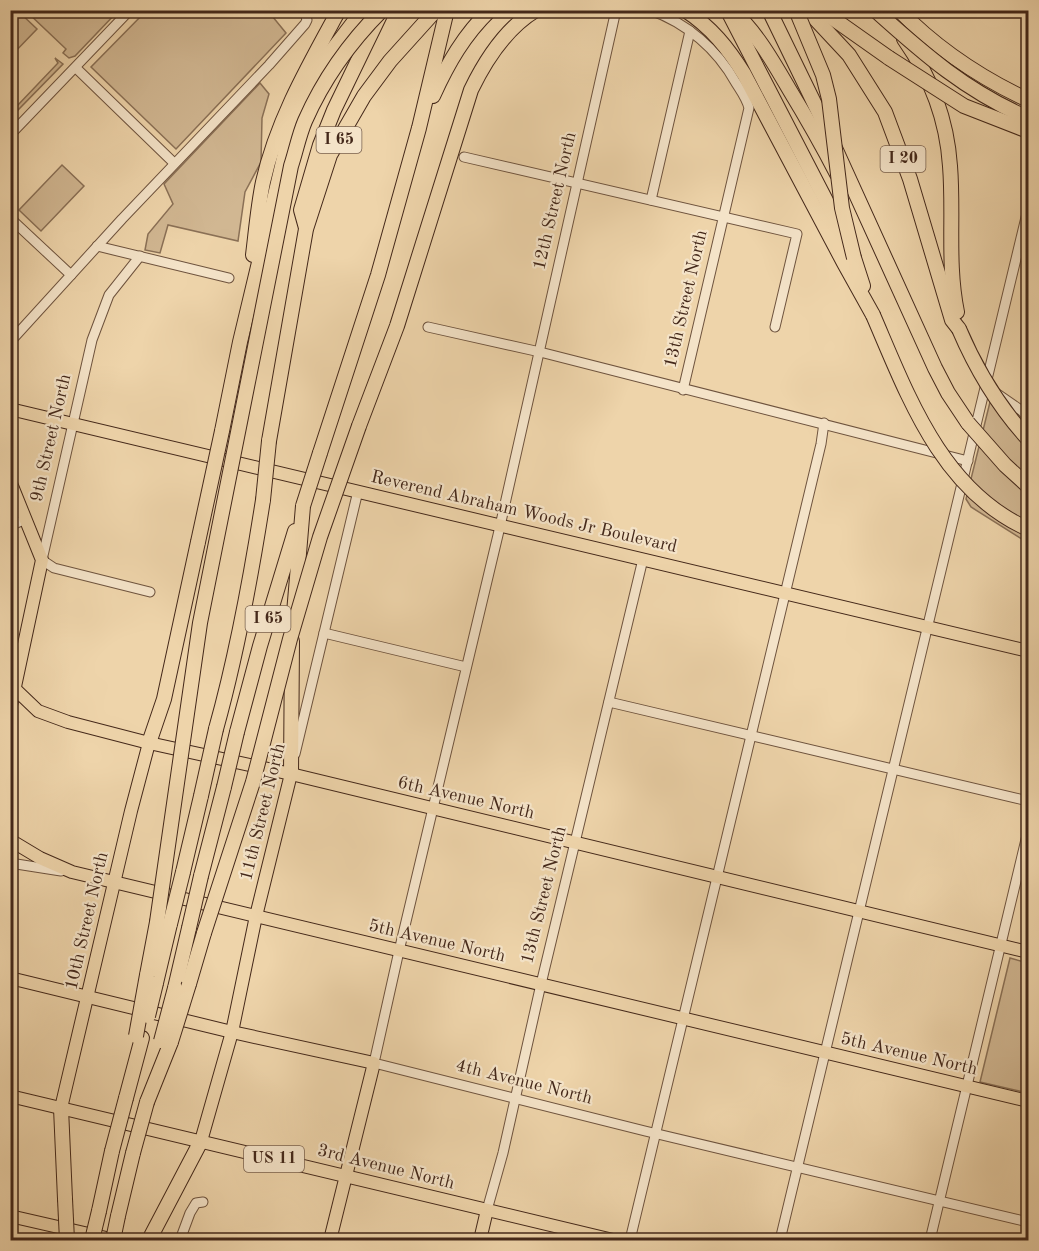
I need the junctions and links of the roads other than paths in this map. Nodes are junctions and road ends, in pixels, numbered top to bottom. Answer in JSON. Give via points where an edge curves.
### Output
{"nodes":[{"id":1,"x":130,"y":10,"type":"edge"},
{"id":2,"x":304,"y":10,"type":"edge"},
{"id":3,"x":339,"y":10,"type":"edge"},
{"id":4,"x":365,"y":10,"type":"edge"},
{"id":5,"x":382,"y":10,"type":"edge"},
{"id":6,"x":436,"y":10,"type":"edge"},
{"id":7,"x":441,"y":10,"type":"edge"},
{"id":8,"x":447,"y":10,"type":"edge"},
{"id":9,"x":490,"y":10,"type":"edge"},
{"id":10,"x":616,"y":10,"type":"edge"},
{"id":11,"x":650,"y":10,"type":"edge"},
{"id":12,"x":685,"y":10,"type":"edge"},
{"id":13,"x":730,"y":10,"type":"edge"},
{"id":14,"x":796,"y":10,"type":"edge"},
{"id":15,"x":807,"y":10,"type":"edge"},
{"id":16,"x":820,"y":10,"type":"edge"},
{"id":17,"x":875,"y":10,"type":"edge"},
{"id":18,"x":883,"y":10,"type":"edge"},
{"id":19,"x":899,"y":10,"type":"edge"},
{"id":20,"x":770,"y":11,"type":"edge"},
{"id":21,"x":532,"y":13,"type":"edge"},
{"id":22,"x":423,"y":26,"type":"junction"},
{"id":23,"x":690,"y":31,"type":"junction"},
{"id":24,"x":76,"y":69,"type":"junction"},
{"id":25,"x":1029,"y":100,"type":"edge"},
{"id":26,"x":1029,"y":118,"type":"edge"},
{"id":27,"x":419,"y":128,"type":"junction"},
{"id":28,"x":1029,"y":131,"type":"edge"},
{"id":29,"x":10,"y":135,"type":"edge"},
{"id":30,"x":464,"y":157,"type":"dead end"},
{"id":31,"x":174,"y":163,"type":"junction"},
{"id":32,"x":578,"y":183,"type":"junction"},
{"id":33,"x":651,"y":200,"type":"junction"},
{"id":34,"x":1029,"y":209,"type":"edge"},
{"id":35,"x":10,"y":218,"type":"edge"},
{"id":36,"x":724,"y":218,"type":"junction"},
{"id":37,"x":306,"y":229,"type":"junction"},
{"id":38,"x":97,"y":246,"type":"junction"},
{"id":39,"x":140,"y":256,"type":"junction"},
{"id":40,"x":854,"y":258,"type":"junction"},
{"id":41,"x":70,"y":275,"type":"junction"},
{"id":42,"x":229,"y":278,"type":"dead end"},
{"id":43,"x":909,"y":307,"type":"junction"},
{"id":44,"x":873,"y":315,"type":"junction"},
{"id":45,"x":428,"y":327,"type":"dead end"},
{"id":46,"x":775,"y":327,"type":"dead end"},
{"id":47,"x":959,"y":329,"type":"junction"},
{"id":48,"x":10,"y":342,"type":"edge"},
{"id":49,"x":240,"y":342,"type":"junction"},
{"id":50,"x":540,"y":352,"type":"junction"},
{"id":51,"x":985,"y":388,"type":"junction"},
{"id":52,"x":683,"y":390,"type":"junction"},
{"id":53,"x":10,"y":409,"type":"edge"},
{"id":54,"x":1029,"y":418,"type":"edge"},
{"id":55,"x":824,"y":423,"type":"junction"},
{"id":56,"x":73,"y":424,"type":"junction"},
{"id":57,"x":1029,"y":439,"type":"edge"},
{"id":58,"x":968,"y":461,"type":"junction"},
{"id":59,"x":10,"y":481,"type":"edge"},
{"id":60,"x":1029,"y":486,"type":"edge"},
{"id":61,"x":358,"y":491,"type":"junction"},
{"id":62,"x":303,"y":507,"type":"junction"},
{"id":63,"x":26,"y":519,"type":"junction"},
{"id":64,"x":10,"y":525,"type":"edge"},
{"id":65,"x":500,"y":525,"type":"junction"},
{"id":66,"x":1029,"y":529,"type":"edge"},
{"id":67,"x":643,"y":559,"type":"junction"},
{"id":68,"x":42,"y":560,"type":"junction"},
{"id":69,"x":150,"y":592,"type":"dead end"},
{"id":70,"x":785,"y":593,"type":"junction"},
{"id":71,"x":928,"y":627,"type":"junction"},
{"id":72,"x":324,"y":633,"type":"junction"},
{"id":73,"x":1029,"y":651,"type":"edge"},
{"id":74,"x":466,"y":667,"type":"junction"},
{"id":75,"x":13,"y":687,"type":"edge"},
{"id":76,"x":609,"y":702,"type":"junction"},
{"id":77,"x":10,"y":710,"type":"edge"},
{"id":78,"x":751,"y":735,"type":"junction"},
{"id":79,"x":149,"y":743,"type":"junction"},
{"id":80,"x":894,"y":769,"type":"junction"},
{"id":81,"x":291,"y":774,"type":"junction"},
{"id":82,"x":1029,"y":801,"type":"edge"},
{"id":83,"x":432,"y":809,"type":"junction"},
{"id":84,"x":1029,"y":831,"type":"edge"},
{"id":85,"x":10,"y":840,"type":"edge"},
{"id":86,"x":575,"y":843,"type":"junction"},
{"id":87,"x":10,"y":863,"type":"edge"},
{"id":88,"x":72,"y":872,"type":"junction"},
{"id":89,"x":717,"y":877,"type":"junction"},
{"id":90,"x":114,"y":883,"type":"junction"},
{"id":91,"x":859,"y":911,"type":"junction"},
{"id":92,"x":256,"y":916,"type":"junction"},
{"id":93,"x":164,"y":923,"type":"junction"},
{"id":94,"x":1000,"y":945,"type":"junction"},
{"id":95,"x":399,"y":951,"type":"junction"},
{"id":96,"x":1029,"y":952,"type":"edge"},
{"id":97,"x":10,"y":978,"type":"edge"},
{"id":98,"x":541,"y":984,"type":"junction"},
{"id":99,"x":88,"y":996,"type":"junction"},
{"id":100,"x":683,"y":1018,"type":"junction"},
{"id":101,"x":232,"y":1032,"type":"junction"},
{"id":102,"x":166,"y":1042,"type":"junction"},
{"id":103,"x":825,"y":1052,"type":"junction"},
{"id":104,"x":374,"y":1064,"type":"junction"},
{"id":105,"x":967,"y":1086,"type":"junction"},
{"id":106,"x":10,"y":1096,"type":"edge"},
{"id":107,"x":514,"y":1098,"type":"junction"},
{"id":108,"x":1029,"y":1101,"type":"edge"},
{"id":109,"x":61,"y":1108,"type":"junction"},
{"id":110,"x":656,"y":1133,"type":"junction"},
{"id":111,"x":201,"y":1141,"type":"junction"},
{"id":112,"x":798,"y":1167,"type":"junction"},
{"id":113,"x":345,"y":1176,"type":"junction"},
{"id":114,"x":940,"y":1201,"type":"junction"},
{"id":115,"x":203,"y":1202,"type":"dead end"},
{"id":116,"x":487,"y":1210,"type":"junction"},
{"id":117,"x":10,"y":1216,"type":"edge"},
{"id":118,"x":1029,"y":1222,"type":"edge"},
{"id":119,"x":67,"y":1240,"type":"edge"},
{"id":120,"x":92,"y":1240,"type":"edge"},
{"id":121,"x":114,"y":1240,"type":"edge"},
{"id":122,"x":149,"y":1240,"type":"edge"},
{"id":123,"x":180,"y":1240,"type":"edge"},
{"id":124,"x":330,"y":1240,"type":"edge"},
{"id":125,"x":480,"y":1240,"type":"edge"},
{"id":126,"x":613,"y":1240,"type":"edge"},
{"id":127,"x":630,"y":1240,"type":"edge"},
{"id":128,"x":780,"y":1240,"type":"edge"},
{"id":129,"x":930,"y":1240,"type":"edge"}],
"edges":[{"from":1,"to":24,"type":"street"},
{"from":2,"to":31,"type":"street","via":[[305,24]]},
{"from":3,"to":49,"type":"highway","via":[[286,114],[263,182]]},
{"from":4,"to":49,"type":"highway","via":[[327,57],[288,141]]},
{"from":5,"to":37,"type":"highway","via":[[320,145],[301,210]]},
{"from":5,"to":93,"type":"highway","bridge":true,"via":[[346,51],[320,93],[305,122],[291,166],[200,623]]},
{"from":6,"to":22,"type":"highway","number":"I 65"},
{"from":7,"to":22,"type":"highway"},
{"from":8,"to":27,"type":"highway","number":"I 65"},
{"from":9,"to":27,"type":"highway","via":[[455,51]]},
{"from":10,"to":32,"type":"street","name":"12th Street North"},
{"from":11,"to":23,"type":"street","name":"13th Street North"},
{"from":12,"to":44,"type":"highway","via":[[727,47],[744,74]]},
{"from":13,"to":40,"type":"highway","bridge":true},
{"from":13,"to":43,"type":"highway","via":[[753,30],[776,65]]},
{"from":14,"to":40,"type":"highway","bridge":true,"via":[[827,91],[842,208]]},
{"from":15,"to":47,"type":"highway","number":"I 20","via":[[849,55],[885,112],[910,179],[952,320]]},
{"from":16,"to":28,"type":"highway","bridge":true,"via":[[964,106]]},
{"from":17,"to":26,"type":"highway","bridge":true,"via":[[957,80]]},
{"from":18,"to":47,"type":"highway","via":[[926,74],[946,133],[951,166],[951,264]]},
{"from":19,"to":25,"type":"highway","via":[[953,55]]},
{"from":20,"to":43,"type":"highway"},
{"from":21,"to":102,"type":"highway","bridge":true,"via":[[488,57],[471,90],[397,326],[320,537],[253,782],[189,984]]},
{"from":22,"to":37,"type":"highway","number":"I 65","via":[[384,70],[348,123],[330,155]]},
{"from":23,"to":33,"type":"street"},
{"from":23,"to":36,"type":"street","name":"13th Street North","via":[[722,60],[749,108]]},
{"from":24,"to":29,"type":"street"},
{"from":24,"to":31,"type":"street"},
{"from":27,"to":62,"type":"highway","number":"I 65","bridge":true,"via":[[378,275]]},
{"from":30,"to":32,"type":"street"},
{"from":31,"to":38,"type":"street"},
{"from":32,"to":33,"type":"street"},
{"from":32,"to":50,"type":"street","name":"12th Street North"},
{"from":33,"to":36,"type":"street"},
{"from":34,"to":51,"type":"street"},
{"from":35,"to":41,"type":"street"},
{"from":36,"to":46,"type":"street","via":[[797,234]]},
{"from":36,"to":52,"type":"street","name":"13th Street North"},
{"from":37,"to":93,"type":"highway","number":"I 65","bridge":true,"via":[[269,441],[255,553],[231,672],[183,872]]},
{"from":38,"to":39,"type":"street"},
{"from":38,"to":41,"type":"street"},
{"from":39,"to":42,"type":"street"},
{"from":39,"to":56,"type":"street","name":"9th Street North","via":[[109,295],[92,340]]},
{"from":40,"to":44,"type":"highway"},
{"from":41,"to":48,"type":"street"},
{"from":43,"to":60,"type":"highway","bridge":true,"via":[[935,368],[968,423]]},
{"from":44,"to":66,"type":"highway","bridge":true,"via":[[942,458],[982,499]]},
{"from":45,"to":50,"type":"street"},
{"from":47,"to":57,"type":"highway","number":"I 20","bridge":true,"via":[[983,378]]},
{"from":49,"to":79,"type":"highway","bridge":true,"via":[[164,699]]},
{"from":50,"to":52,"type":"street"},
{"from":50,"to":65,"type":"street","name":"12th Street North"},
{"from":51,"to":54,"type":"street"},
{"from":51,"to":58,"type":"street"},
{"from":52,"to":55,"type":"street"},
{"from":53,"to":56,"type":"main road","name":"Reverend Abraham Woods Jr Boulevard"},
{"from":55,"to":58,"type":"street"},
{"from":55,"to":70,"type":"street"},
{"from":56,"to":61,"type":"main road","name":"Reverend Abraham Woods Jr Boulevard"},
{"from":56,"to":68,"type":"street","name":"9th Street North"},
{"from":58,"to":71,"type":"street"},
{"from":59,"to":63,"type":"main road"},
{"from":61,"to":65,"type":"main road","name":"Reverend Abraham Woods Jr Boulevard"},
{"from":61,"to":72,"type":"street","name":"11th Street North"},
{"from":62,"to":81,"type":"highway","via":[[292,648]]},
{"from":62,"to":102,"type":"highway","number":"I 65","bridge":true,"via":[[237,732],[175,988]]},
{"from":63,"to":64,"type":"street"},
{"from":63,"to":68,"type":"main road"},
{"from":65,"to":67,"type":"main road","name":"Reverend Abraham Woods Jr Boulevard"},
{"from":65,"to":74,"type":"street","name":"12th Street North"},
{"from":67,"to":70,"type":"main road","name":"Reverend Abraham Woods Jr Boulevard"},
{"from":67,"to":76,"type":"street","name":"13th Street North"},
{"from":68,"to":69,"type":"street","via":[[54,568]]},
{"from":68,"to":75,"type":"main road","name":"9th Street North"},
{"from":70,"to":71,"type":"main road","name":"Reverend Abraham Woods Jr Boulevard"},
{"from":70,"to":78,"type":"street"},
{"from":71,"to":73,"type":"main road","name":"Reverend Abraham Woods Jr Boulevard"},
{"from":71,"to":80,"type":"street"},
{"from":72,"to":74,"type":"street"},
{"from":72,"to":81,"type":"street","name":"11th Street North"},
{"from":74,"to":83,"type":"street","name":"12th Street North"},
{"from":75,"to":77,"type":"main road","name":"9th Street North"},
{"from":75,"to":79,"type":"main road","name":"6th Avenue North","via":[[38,711]]},
{"from":76,"to":78,"type":"street"},
{"from":76,"to":86,"type":"street","name":"13th Street North"},
{"from":78,"to":80,"type":"street"},
{"from":78,"to":89,"type":"street"},
{"from":79,"to":81,"type":"main road","name":"6th Avenue North"},
{"from":79,"to":90,"type":"main road","name":"10th Street North"},
{"from":80,"to":82,"type":"street"},
{"from":80,"to":91,"type":"street"},
{"from":81,"to":83,"type":"main road","name":"6th Avenue North"},
{"from":81,"to":92,"type":"main road","name":"11th Street North"},
{"from":83,"to":86,"type":"main road","name":"6th Avenue North"},
{"from":83,"to":95,"type":"street","name":"12th Street North"},
{"from":84,"to":94,"type":"street"},
{"from":85,"to":88,"type":"main road"},
{"from":86,"to":89,"type":"main road","name":"6th Avenue North"},
{"from":86,"to":98,"type":"street","name":"13th Street North"},
{"from":87,"to":88,"type":"street","name":"5th Avenue North"},
{"from":88,"to":90,"type":"main road","name":"5th Avenue North"},
{"from":89,"to":91,"type":"main road","name":"6th Avenue North"},
{"from":89,"to":100,"type":"street"},
{"from":90,"to":92,"type":"main road","name":"5th Avenue North"},
{"from":90,"to":99,"type":"main road","name":"10th Street North"},
{"from":91,"to":94,"type":"main road","name":"6th Avenue North"},
{"from":91,"to":103,"type":"street"},
{"from":92,"to":95,"type":"main road","name":"5th Avenue North"},
{"from":92,"to":101,"type":"main road","name":"11th Street North"},
{"from":93,"to":120,"type":"highway","number":"I 65","bridge":true},
{"from":94,"to":96,"type":"main road","name":"6th Avenue North"},
{"from":94,"to":105,"type":"street"},
{"from":95,"to":98,"type":"main road","name":"5th Avenue North"},
{"from":95,"to":104,"type":"street","name":"12th Street North"},
{"from":97,"to":99,"type":"main road","name":"4th Avenue North"},
{"from":98,"to":100,"type":"main road","name":"5th Avenue North"},
{"from":98,"to":107,"type":"street","name":"13th Street North"},
{"from":99,"to":101,"type":"main road","name":"4th Avenue North"},
{"from":99,"to":109,"type":"main road","name":"10th Street North"},
{"from":100,"to":103,"type":"main road","name":"5th Avenue North"},
{"from":100,"to":110,"type":"street"},
{"from":101,"to":104,"type":"main road","name":"4th Avenue North"},
{"from":101,"to":111,"type":"main road","name":"11th Street North"},
{"from":102,"to":121,"type":"highway","number":"I 65","bridge":true,"via":[[133,1153]]},
{"from":103,"to":105,"type":"main road","name":"5th Avenue North"},
{"from":103,"to":112,"type":"street"},
{"from":104,"to":107,"type":"street","name":"4th Avenue North"},
{"from":104,"to":113,"type":"main road"},
{"from":105,"to":108,"type":"main road","name":"5th Avenue North"},
{"from":105,"to":114,"type":"street"},
{"from":106,"to":109,"type":"main road","name":"3rd Avenue North","number":"US 11"},
{"from":107,"to":110,"type":"street","name":"4th Avenue North"},
{"from":107,"to":116,"type":"street","name":"13th Street North"},
{"from":109,"to":111,"type":"main road","name":"3rd Avenue North","number":"US 11"},
{"from":109,"to":119,"type":"highway","bridge":true},
{"from":110,"to":112,"type":"street","name":"4th Avenue North"},
{"from":110,"to":127,"type":"street"},
{"from":111,"to":113,"type":"main road","name":"3rd Avenue North","number":"US 11"},
{"from":111,"to":122,"type":"highway"},
{"from":112,"to":114,"type":"street","name":"4th Avenue North"},
{"from":112,"to":128,"type":"street"},
{"from":113,"to":116,"type":"main road","name":"3rd Avenue North","number":"US 11"},
{"from":113,"to":124,"type":"main road"},
{"from":114,"to":118,"type":"street","name":"4th Avenue North"},
{"from":114,"to":129,"type":"street"},
{"from":115,"to":123,"type":"street","via":[[196,1203]]},
{"from":116,"to":125,"type":"main road","name":"13th Street North"},
{"from":116,"to":126,"type":"main road","name":"3rd Avenue North"},
{"from":117,"to":121,"type":"main road"}]}
